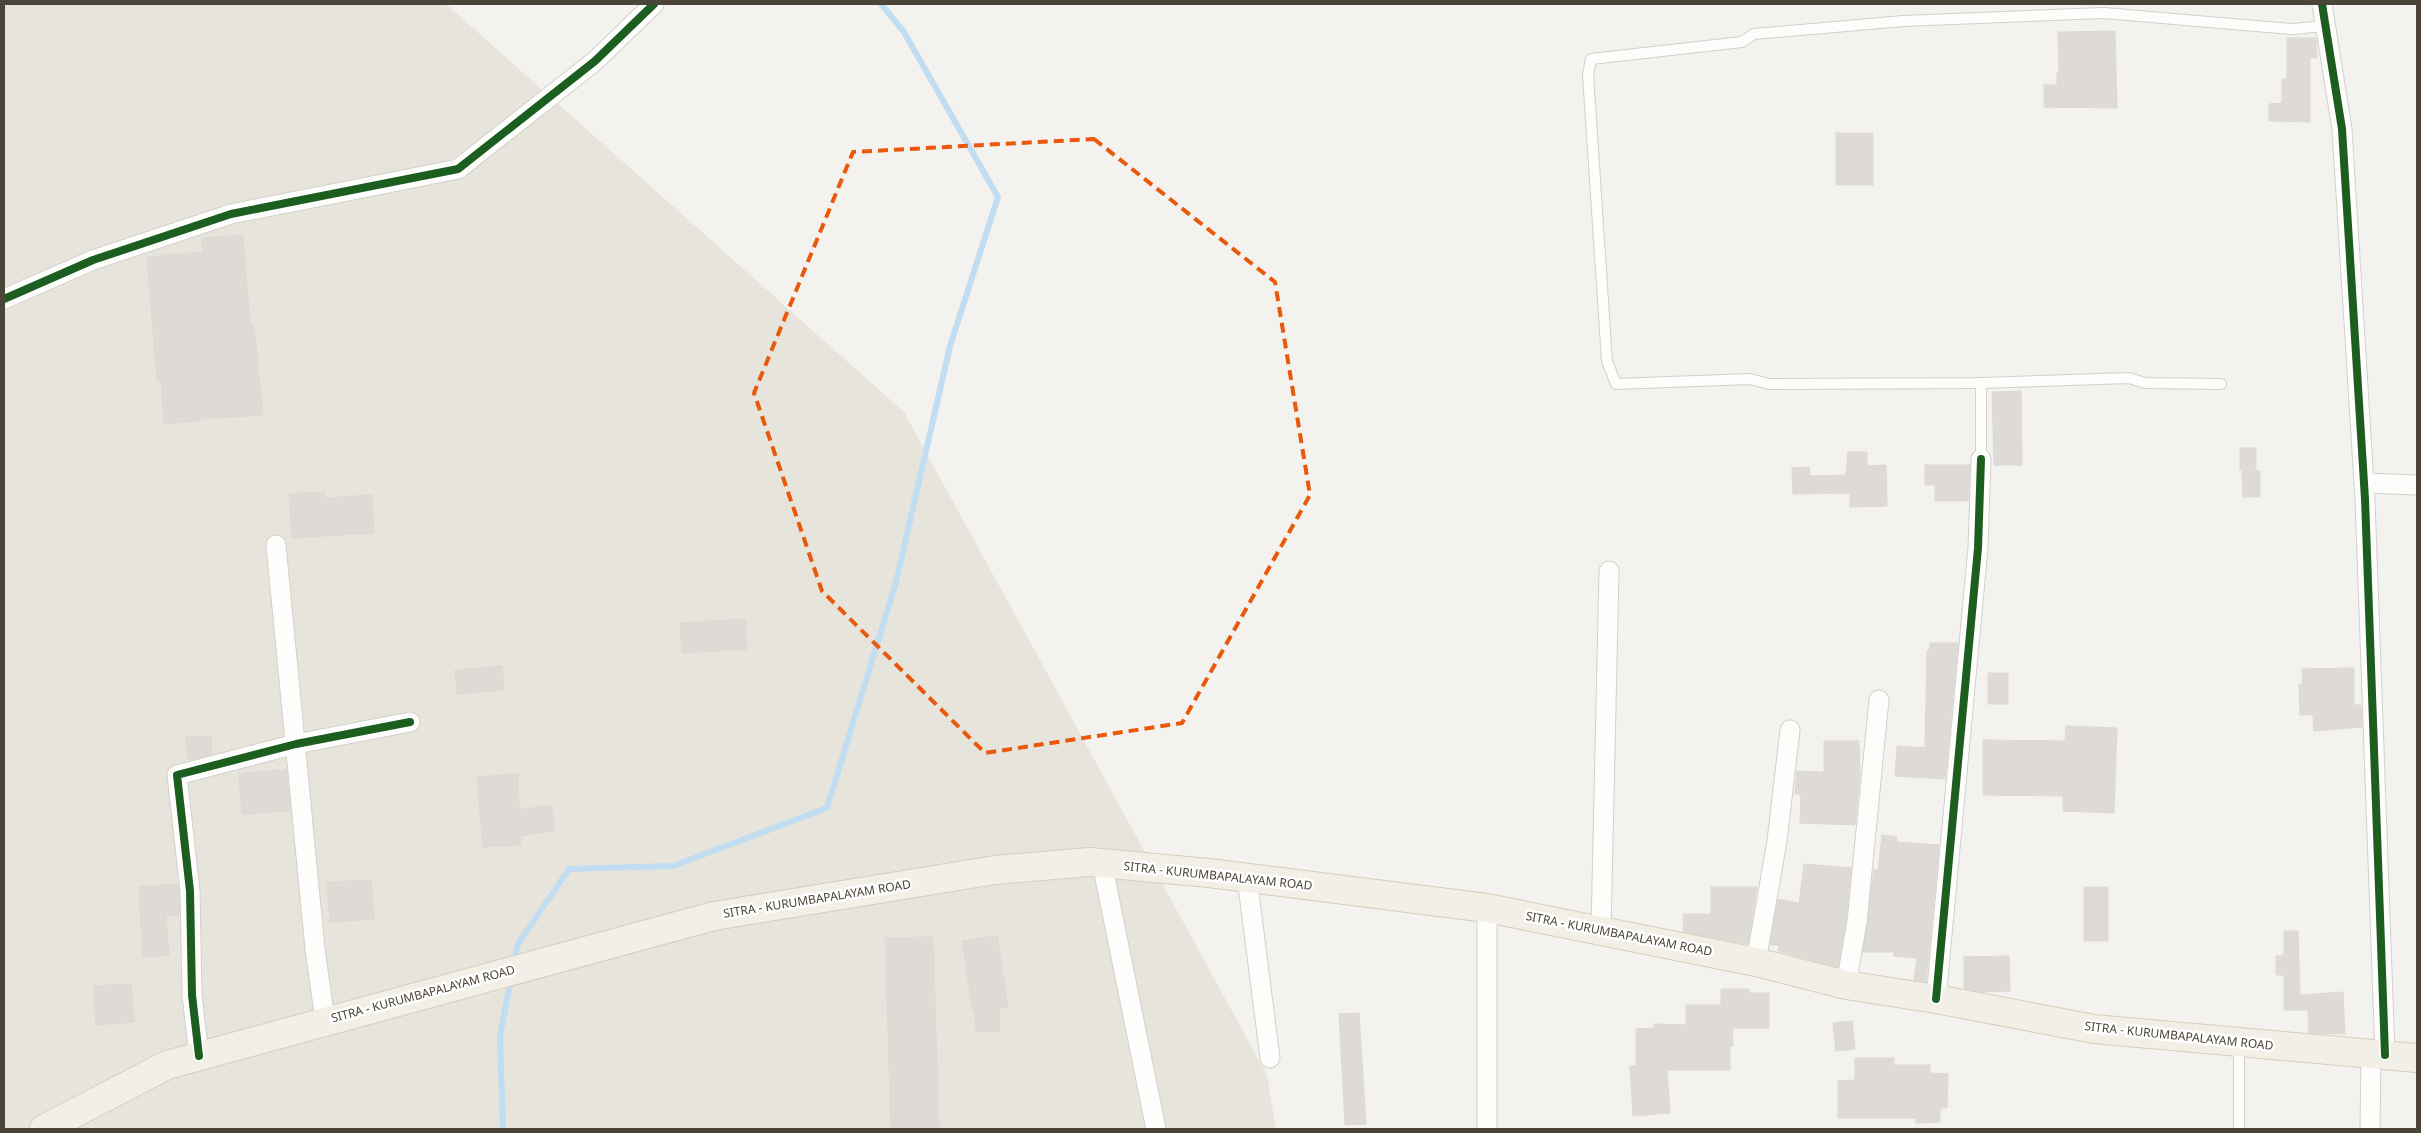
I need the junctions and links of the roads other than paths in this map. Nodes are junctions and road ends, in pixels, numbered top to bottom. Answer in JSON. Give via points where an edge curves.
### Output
{"nodes":[{"id":1,"x":654,"y":4,"type":"edge"},
{"id":2,"x":2322,"y":4,"type":"edge"},
{"id":3,"x":2326,"y":26,"type":"junction"},
{"id":4,"x":4,"y":299,"type":"edge"},
{"id":5,"x":1981,"y":383,"type":"junction"},
{"id":6,"x":2221,"y":384,"type":"dead end"},
{"id":7,"x":1981,"y":458,"type":"joint"},
{"id":8,"x":2364,"y":483,"type":"junction"},
{"id":9,"x":2417,"y":485,"type":"edge"},
{"id":10,"x":276,"y":545,"type":"dead end"},
{"id":11,"x":1609,"y":571,"type":"dead end"},
{"id":12,"x":1879,"y":700,"type":"dead end"},
{"id":13,"x":410,"y":722,"type":"dead end"},
{"id":14,"x":1790,"y":730,"type":"dead end"},
{"id":15,"x":296,"y":744,"type":"junction"},
{"id":16,"x":1102,"y":863,"type":"junction"},
{"id":17,"x":1247,"y":878,"type":"junction"},
{"id":18,"x":1487,"y":908,"type":"junction"},
{"id":19,"x":1601,"y":931,"type":"junction"},
{"id":20,"x":1756,"y":962,"type":"junction"},
{"id":21,"x":1846,"y":986,"type":"junction"},
{"id":22,"x":1936,"y":999,"type":"junction"},
{"id":23,"x":325,"y":1020,"type":"junction"},
{"id":24,"x":2238,"y":1042,"type":"junction"},
{"id":25,"x":2378,"y":1054,"type":"junction"},
{"id":26,"x":199,"y":1056,"type":"junction"},
{"id":27,"x":1270,"y":1058,"type":"dead end"},
{"id":28,"x":2417,"y":1058,"type":"edge"},
{"id":29,"x":44,"y":1129,"type":"edge"},
{"id":30,"x":1156,"y":1129,"type":"edge"},
{"id":31,"x":1487,"y":1129,"type":"edge"},
{"id":32,"x":2239,"y":1129,"type":"edge"},
{"id":33,"x":2370,"y":1129,"type":"edge"}],
"edges":[{"from":1,"to":4,"type":"street","via":[[595,61],[458,169],[231,214],[93,260]]},
{"from":2,"to":3,"type":"street"},
{"from":3,"to":5,"type":"lane","via":[[2292,29],[2104,14],[1902,20],[1754,34],[1742,42],[1591,59],[1588,75],[1607,361],[1616,384],[1750,379],[1769,384]]},
{"from":3,"to":8,"type":"street","via":[[2342,129]]},
{"from":5,"to":6,"type":"lane","via":[[2129,378],[2145,383]]},
{"from":5,"to":7,"type":"lane"},
{"from":7,"to":22,"type":"street","via":[[1978,548]]},
{"from":8,"to":9,"type":"street"},
{"from":8,"to":25,"type":"street"},
{"from":10,"to":15,"type":"street"},
{"from":11,"to":19,"type":"street"},
{"from":12,"to":21,"type":"street","via":[[1857,922]]},
{"from":13,"to":15,"type":"street"},
{"from":14,"to":20,"type":"street","via":[[1777,841]]},
{"from":15,"to":23,"type":"street","via":[[315,949]]},
{"from":15,"to":26,"type":"street","via":[[177,775],[190,891],[192,995]]},
{"from":16,"to":17,"type":"main road","name":"SITRA - KURUMBAPALAYAM ROAD"},
{"from":16,"to":23,"type":"main road","name":"SITRA - KURUMBAPALAYAM ROAD","via":[[995,870],[714,916]]},
{"from":16,"to":30,"type":"street"},
{"from":17,"to":18,"type":"main road","name":"SITRA - KURUMBAPALAYAM ROAD"},
{"from":17,"to":27,"type":"street"},
{"from":18,"to":19,"type":"main road","name":"SITRA - KURUMBAPALAYAM ROAD"},
{"from":18,"to":31,"type":"street"},
{"from":19,"to":20,"type":"main road","name":"SITRA - KURUMBAPALAYAM ROAD"},
{"from":20,"to":21,"type":"main road","name":"SITRA - KURUMBAPALAYAM ROAD"},
{"from":21,"to":22,"type":"main road","name":"SITRA - KURUMBAPALAYAM ROAD"},
{"from":22,"to":24,"type":"main road","name":"SITRA - KURUMBAPALAYAM ROAD","via":[[2094,1029]]},
{"from":23,"to":26,"type":"main road","name":"SITRA - KURUMBAPALAYAM ROAD"},
{"from":24,"to":25,"type":"main road","name":"SITRA - KURUMBAPALAYAM ROAD"},
{"from":24,"to":32,"type":"lane"},
{"from":25,"to":28,"type":"main road","name":"SITRA - KURUMBAPALAYAM ROAD"},
{"from":25,"to":33,"type":"street"},
{"from":26,"to":29,"type":"main road","name":"SITRA - KURUMBAPALAYAM ROAD","via":[[167,1065]]}]}
